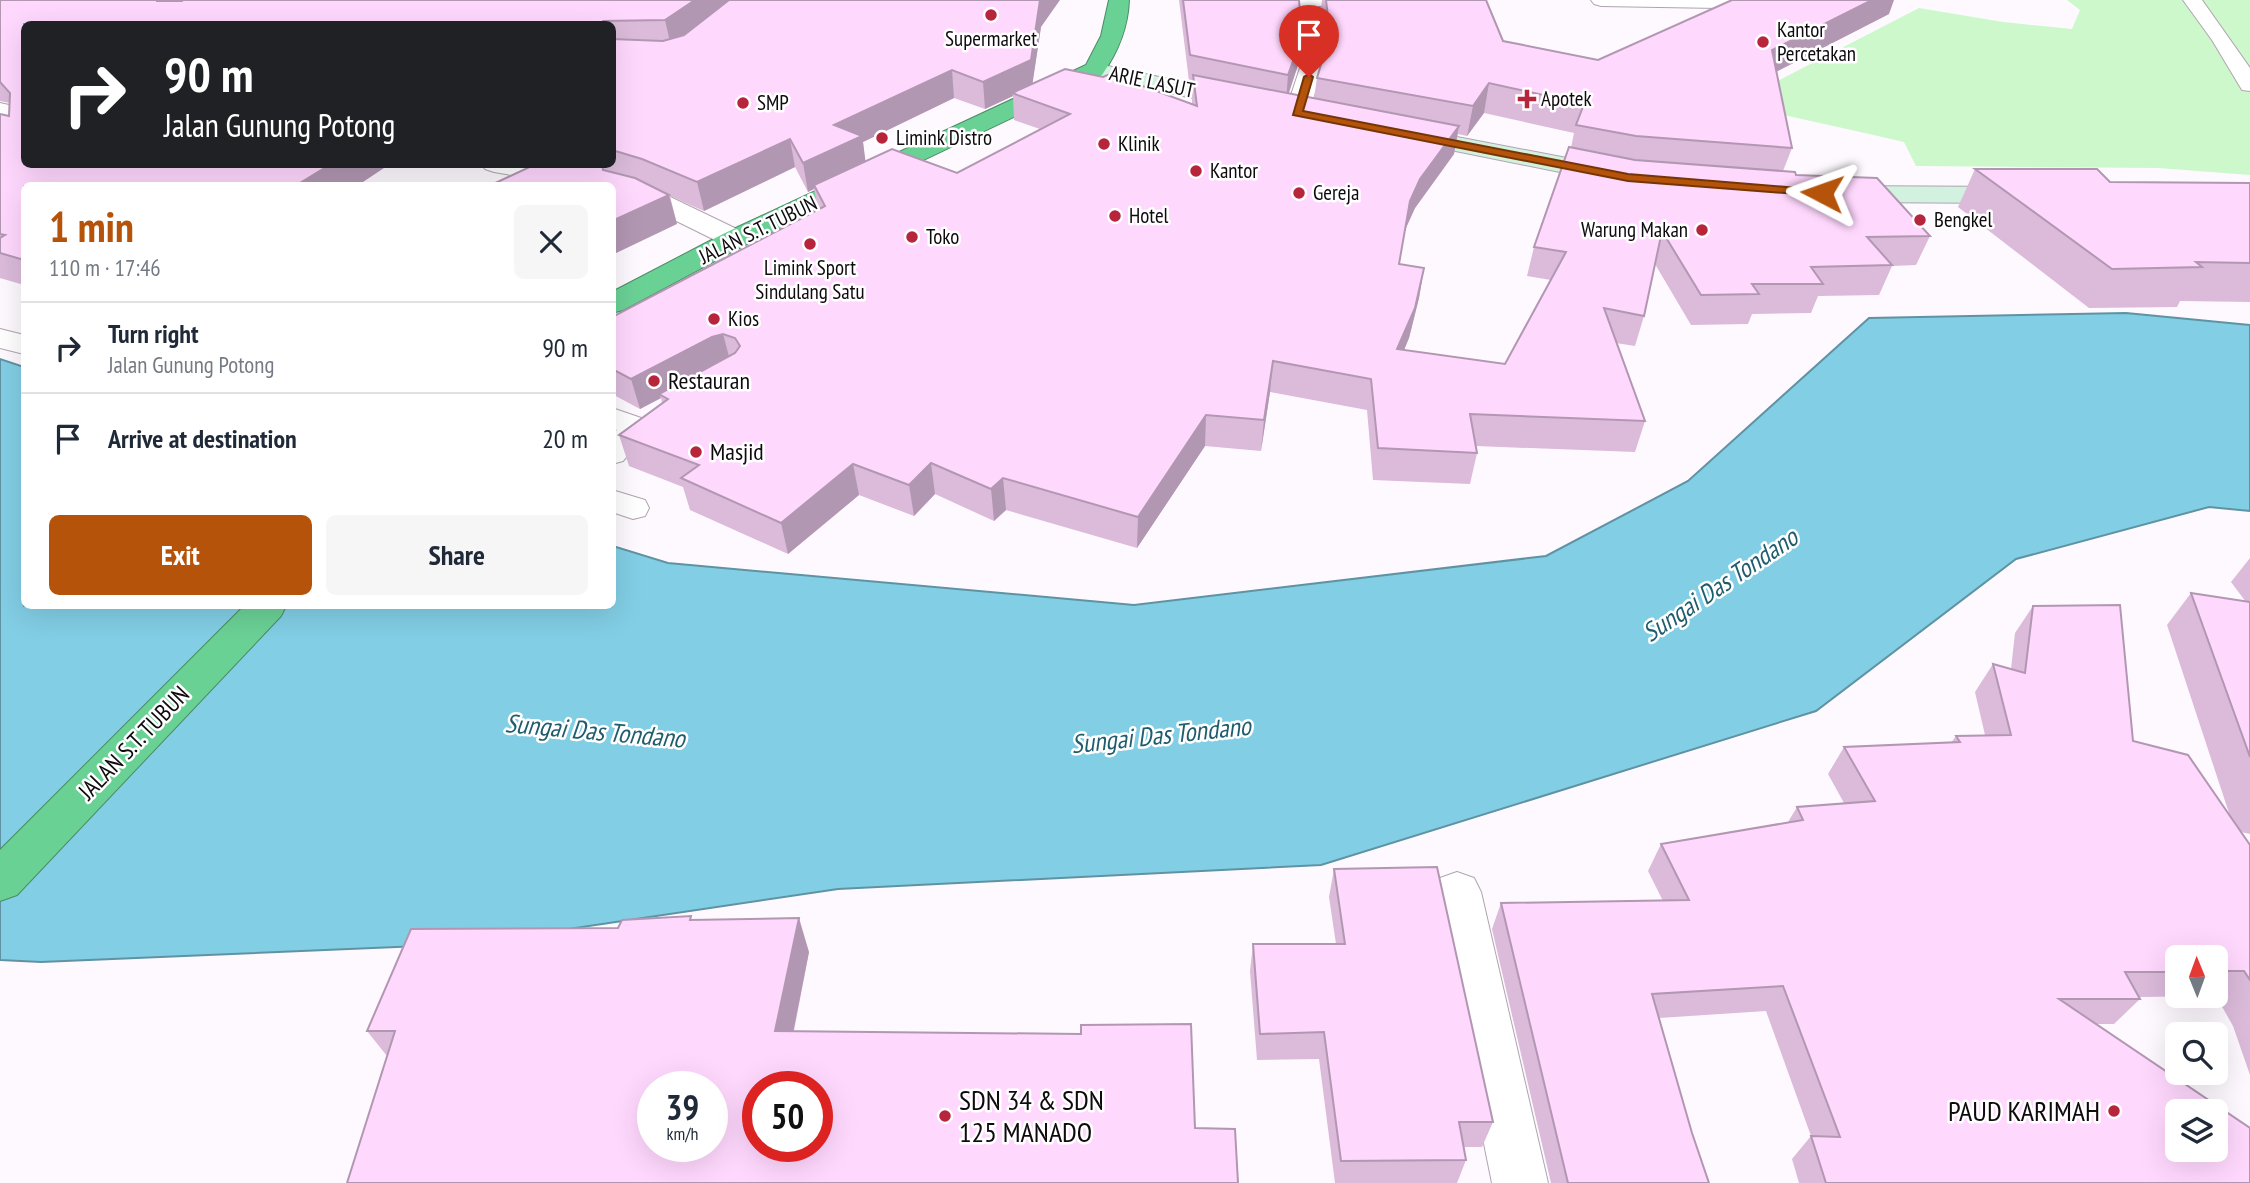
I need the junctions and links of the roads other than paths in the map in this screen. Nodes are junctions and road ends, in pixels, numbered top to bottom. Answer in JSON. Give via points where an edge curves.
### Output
{"nodes":[{"id":1,"x":1119,"y":0,"type":"edge"},
{"id":2,"x":1307,"y":0,"type":"edge"},
{"id":3,"x":1445,"y":0,"type":"edge"},
{"id":4,"x":1601,"y":0,"type":"edge"},
{"id":5,"x":2192,"y":0,"type":"edge"},
{"id":6,"x":1802,"y":4,"type":"edge"},
{"id":7,"x":1094,"y":70,"type":"junction"},
{"id":8,"x":2250,"y":85,"type":"edge"},
{"id":9,"x":1279,"y":109,"type":"junction"},
{"id":10,"x":1323,"y":118,"type":"edge"},
{"id":11,"x":1376,"y":128,"type":"edge"},
{"id":12,"x":518,"y":168,"type":"edge"},
{"id":13,"x":1640,"y":179,"type":"edge"},
{"id":14,"x":593,"y":182,"type":"edge"},
{"id":15,"x":616,"y":188,"type":"edge"},
{"id":16,"x":1822,"y":193,"type":"edge"},
{"id":17,"x":2040,"y":195,"type":"edge"},
{"id":18,"x":735,"y":239,"type":"junction"},
{"id":19,"x":616,"y":302,"type":"edge"},
{"id":20,"x":0,"y":338,"type":"edge"},
{"id":21,"x":21,"y":344,"type":"edge"},
{"id":22,"x":636,"y":420,"type":"edge"},
{"id":23,"x":616,"y":448,"type":"edge"},
{"id":24,"x":264,"y":609,"type":"edge"},
{"id":25,"x":0,"y":881,"type":"edge"},
{"id":26,"x":1457,"y":892,"type":"dead end"},
{"id":27,"x":1520,"y":1183,"type":"edge"}],
"edges":[{"from":1,"to":7,"type":"highway","via":[[1108,48]]},
{"from":2,"to":3,"type":"street"},
{"from":2,"to":9,"type":"street","via":[[1313,61]]},
{"from":4,"to":6,"type":"street"},
{"from":5,"to":8,"type":"lane"},
{"from":7,"to":9,"type":"main road","name":"ARIE LASUT"},
{"from":7,"to":18,"type":"highway","name":"JALAN S.T. TUBUN"},
{"from":9,"to":10,"type":"main road","name":"ARIE LASUT"},
{"from":11,"to":13,"type":"main road"},
{"from":12,"to":14,"type":"street"},
{"from":15,"to":18,"type":"street","via":[[653,199]]},
{"from":16,"to":17,"type":"main road","via":[[1875,197]]},
{"from":18,"to":19,"type":"highway","name":"JALAN S.T. TUBUN"},
{"from":20,"to":21,"type":"street"},
{"from":22,"to":23,"type":"lane"},
{"from":24,"to":25,"type":"highway","name":"JALAN S.T. TUBUN"},
{"from":26,"to":27,"type":"street"}]}
